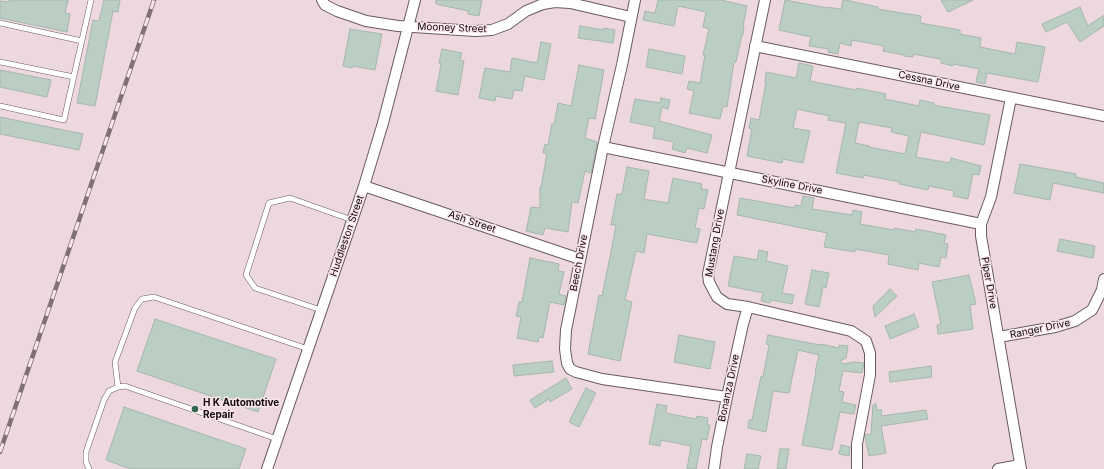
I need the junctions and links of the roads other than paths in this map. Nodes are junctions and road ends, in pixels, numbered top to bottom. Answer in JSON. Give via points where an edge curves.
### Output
{"nodes":[{"id":1,"x":91,"y":0,"type":"edge"},
{"id":2,"x":322,"y":0,"type":"edge"},
{"id":3,"x":415,"y":0,"type":"edge"},
{"id":4,"x":635,"y":0,"type":"edge"},
{"id":5,"x":765,"y":0,"type":"edge"},
{"id":6,"x":631,"y":17,"type":"junction"},
{"id":7,"x":0,"y":23,"type":"edge"},
{"id":8,"x":408,"y":27,"type":"junction"},
{"id":9,"x":82,"y":41,"type":"junction"},
{"id":10,"x":755,"y":46,"type":"junction"},
{"id":11,"x":0,"y":62,"type":"edge"},
{"id":12,"x":74,"y":77,"type":"junction"},
{"id":13,"x":1011,"y":98,"type":"junction"},
{"id":14,"x":0,"y":106,"type":"edge"},
{"id":15,"x":1104,"y":116,"type":"edge"},
{"id":16,"x":603,"y":147,"type":"junction"},
{"id":17,"x":729,"y":172,"type":"junction"},
{"id":18,"x":364,"y":186,"type":"junction"},
{"id":19,"x":352,"y":220,"type":"junction"},
{"id":20,"x":981,"y":224,"type":"junction"},
{"id":21,"x":580,"y":259,"type":"junction"},
{"id":22,"x":1104,"y":279,"type":"edge"},
{"id":23,"x":748,"y":307,"type":"junction"},
{"id":24,"x":321,"y":310,"type":"junction"},
{"id":25,"x":999,"y":337,"type":"junction"},
{"id":26,"x":308,"y":349,"type":"junction"},
{"id":27,"x":118,"y":387,"type":"junction"},
{"id":28,"x":727,"y":397,"type":"junction"},
{"id":29,"x":277,"y":439,"type":"junction"},
{"id":30,"x":1020,"y":467,"type":"edge"},
{"id":31,"x":89,"y":469,"type":"edge"},
{"id":32,"x":267,"y":469,"type":"edge"},
{"id":33,"x":714,"y":469,"type":"edge"},
{"id":34,"x":857,"y":469,"type":"edge"},
{"id":35,"x":998,"y":469,"type":"edge"}],
"edges":[{"from":1,"to":9,"type":"lane"},
{"from":2,"to":8,"type":"street","name":"Mooney Street","via":[[325,5],[336,11],[366,21]]},
{"from":3,"to":8,"type":"street","name":"Huddleston Street"},
{"from":4,"to":6,"type":"street","name":"Beech Drive"},
{"from":5,"to":10,"type":"street","name":"Mustang Drive"},
{"from":6,"to":8,"type":"street","name":"Mooney Street","via":[[555,2],[526,11],[508,24],[492,30]]},
{"from":6,"to":16,"type":"street","name":"Beech Drive"},
{"from":7,"to":9,"type":"lane"},
{"from":8,"to":18,"type":"street","name":"Huddleston Street"},
{"from":9,"to":12,"type":"lane"},
{"from":10,"to":13,"type":"street","name":"Cessna Drive"},
{"from":10,"to":17,"type":"street","name":"Mustang Drive"},
{"from":11,"to":12,"type":"lane"},
{"from":12,"to":14,"type":"lane","via":[[64,120]]},
{"from":13,"to":15,"type":"street","name":"Cessna Drive"},
{"from":13,"to":20,"type":"street","name":"Piper Drive","via":[[991,197]]},
{"from":16,"to":17,"type":"street","name":"Skyline Drive"},
{"from":16,"to":21,"type":"street","name":"Beech Drive"},
{"from":17,"to":20,"type":"street","name":"Skyline Drive"},
{"from":17,"to":23,"type":"street","name":"Mustang Drive","via":[[708,274],[709,282],[717,297],[728,304]]},
{"from":18,"to":19,"type":"street","name":"Huddleston Street"},
{"from":18,"to":21,"type":"street","name":"Ash Street"},
{"from":19,"to":24,"type":"street","name":"Huddleston Street"},
{"from":19,"to":24,"type":"lane","via":[[290,198],[269,203],[246,275],[255,288]]},
{"from":20,"to":25,"type":"street","name":"Piper Drive"},
{"from":21,"to":28,"type":"street","name":"Beech Drive","via":[[566,330],[565,349],[570,369],[602,379]]},
{"from":22,"to":25,"type":"street","name":"Ranger Drive","via":[[1102,290],[1092,310],[1075,321]]},
{"from":23,"to":28,"type":"street","name":"Bonanza Drive"},
{"from":23,"to":34,"type":"street","name":"Mustang Drive","via":[[851,331],[866,341],[870,353],[870,375],[857,444]]},
{"from":24,"to":26,"type":"street","name":"Huddleston Street"},
{"from":25,"to":30,"type":"street","name":"Piper Drive"},
{"from":26,"to":27,"type":"lane","via":[[154,297],[142,299],[135,308],[115,362]]},
{"from":26,"to":29,"type":"street","name":"Huddleston Street"},
{"from":27,"to":29,"type":"lane","via":[[125,386]]},
{"from":27,"to":31,"type":"lane","via":[[109,391],[104,400],[86,452]]},
{"from":28,"to":33,"type":"street","name":"Bonanza Drive"},
{"from":29,"to":32,"type":"street","name":"Huddleston Street"},
{"from":30,"to":35,"type":"street"}]}
